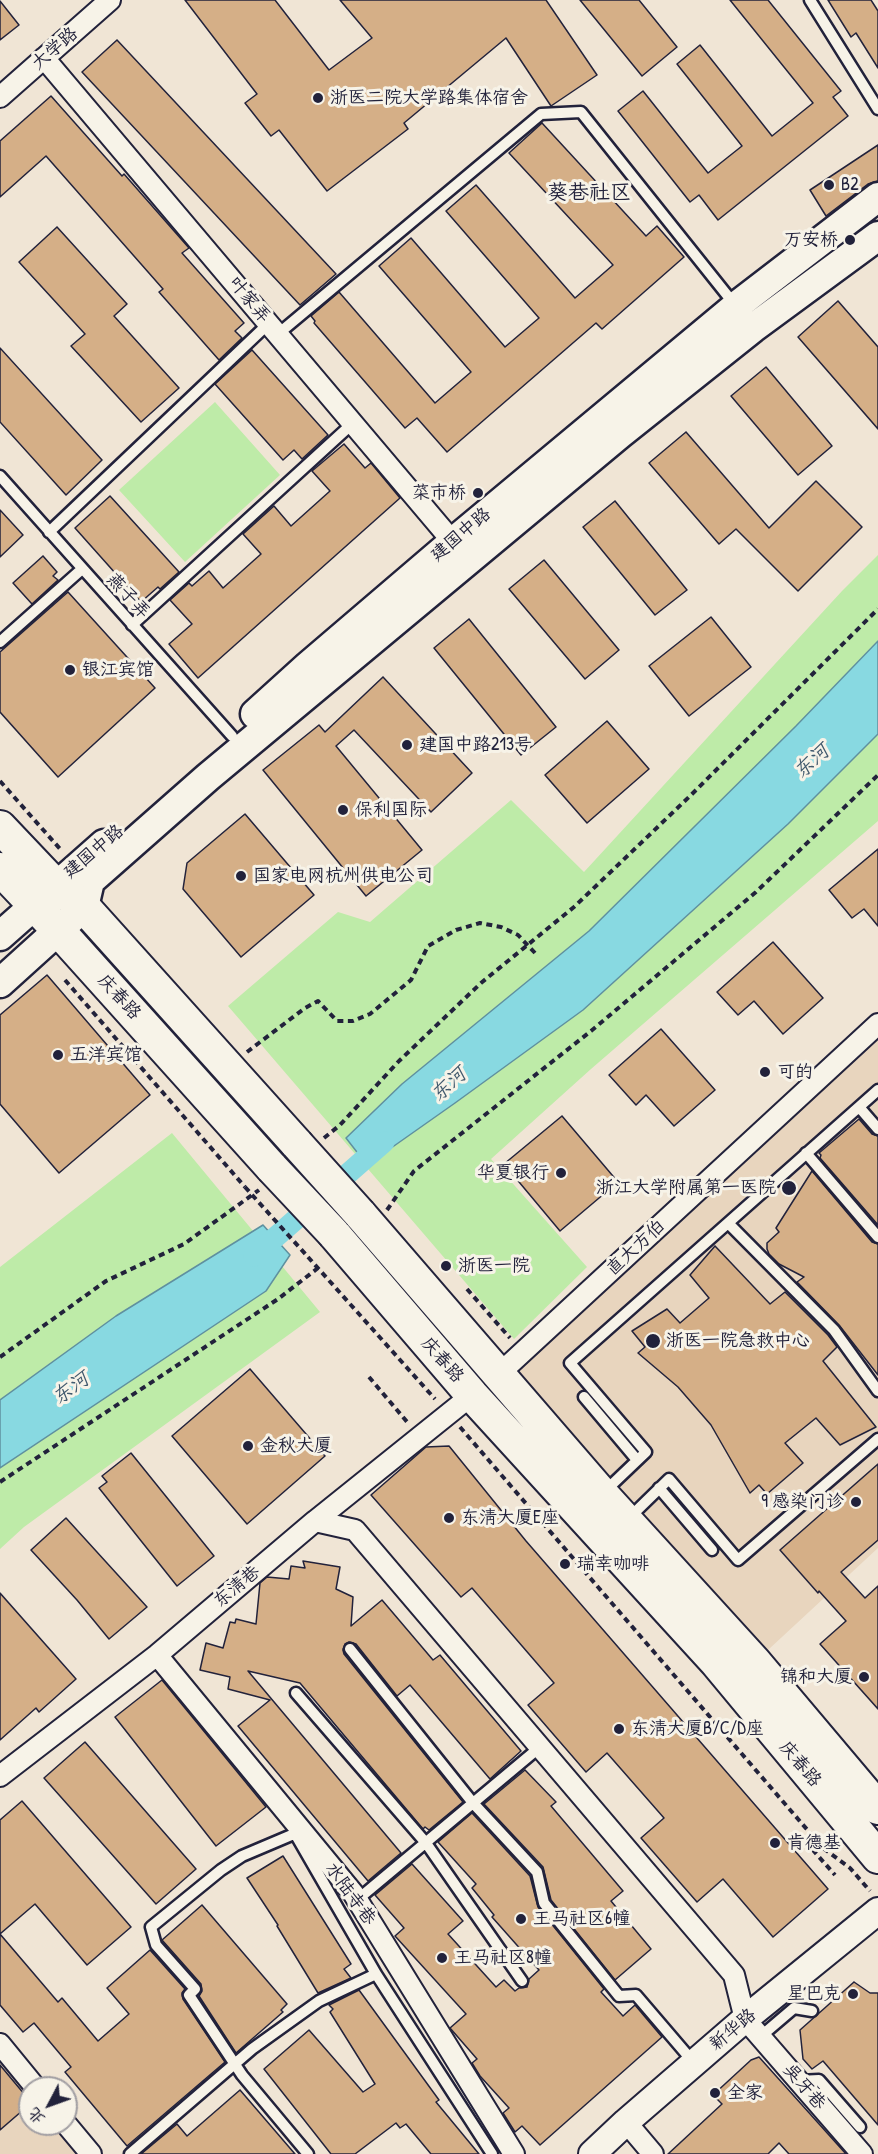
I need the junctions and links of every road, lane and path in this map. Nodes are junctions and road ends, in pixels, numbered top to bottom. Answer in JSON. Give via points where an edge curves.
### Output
{"nodes":[{"id":1,"x":110,"y":0,"type":"edge"},
{"id":2,"x":810,"y":0,"type":"edge"},
{"id":3,"x":44,"y":58,"type":"junction"},
{"id":4,"x":0,"y":97,"type":"edge"},
{"id":5,"x":878,"y":109,"type":"edge"},
{"id":6,"x":878,"y":197,"type":"edge"},
{"id":7,"x":878,"y":236,"type":"edge"},
{"id":8,"x":736,"y":306,"type":"junction"},
{"id":9,"x":273,"y":329,"type":"junction"},
{"id":10,"x":353,"y":423,"type":"junction"},
{"id":11,"x":0,"y":476,"type":"edge"},
{"id":12,"x":49,"y":532,"type":"junction"},
{"id":13,"x":453,"y":542,"type":"junction"},
{"id":14,"x":82,"y":569,"type":"junction"},
{"id":15,"x":878,"y":609,"type":"edge"},
{"id":16,"x":132,"y":625,"type":"junction"},
{"id":17,"x":0,"y":642,"type":"edge"},
{"id":18,"x":232,"y":736,"type":"junction"},
{"id":19,"x":878,"y":775,"type":"edge"},
{"id":20,"x":0,"y":781,"type":"edge"},
{"id":21,"x":0,"y":827,"type":"edge"},
{"id":22,"x":0,"y":869,"type":"edge"},
{"id":23,"x":55,"y":885,"type":"junction"},
{"id":24,"x":84,"y":907,"type":"junction"},
{"id":25,"x":0,"y":936,"type":"edge"},
{"id":26,"x":48,"y":939,"type":"junction"},
{"id":27,"x":527,"y":944,"type":"junction"},
{"id":28,"x":535,"y":953,"type":"dead end"},
{"id":29,"x":0,"y":983,"type":"edge"},
{"id":30,"x":878,"y":1024,"type":"edge"},
{"id":31,"x":247,"y":1053,"type":"dead end"},
{"id":32,"x":878,"y":1090,"type":"edge"},
{"id":33,"x":859,"y":1107,"type":"junction"},
{"id":34,"x":878,"y":1128,"type":"edge"},
{"id":35,"x":310,"y":1142,"type":"junction"},
{"id":36,"x":806,"y":1153,"type":"junction"},
{"id":37,"x":267,"y":1178,"type":"junction"},
{"id":38,"x":373,"y":1212,"type":"junction"},
{"id":39,"x":728,"y":1223,"type":"junction"},
{"id":40,"x":878,"y":1237,"type":"edge"},
{"id":41,"x":318,"y":1268,"type":"junction"},
{"id":42,"x":467,"y":1289,"type":"dead end"},
{"id":43,"x":523,"y":1352,"type":"junction"},
{"id":44,"x":0,"y":1357,"type":"edge"},
{"id":45,"x":499,"y":1374,"type":"junction"},
{"id":46,"x":369,"y":1377,"type":"dead end"},
{"id":47,"x":878,"y":1391,"type":"edge"},
{"id":48,"x":584,"y":1397,"type":"dead end"},
{"id":49,"x":461,"y":1405,"type":"junction"},
{"id":50,"x":421,"y":1437,"type":"junction"},
{"id":51,"x":878,"y":1439,"type":"edge"},
{"id":52,"x":637,"y":1460,"type":"junction"},
{"id":53,"x":0,"y":1482,"type":"edge"},
{"id":54,"x":659,"y":1488,"type":"junction"},
{"id":55,"x":602,"y":1494,"type":"junction"},
{"id":56,"x":627,"y":1520,"type":"junction"},
{"id":57,"x":315,"y":1521,"type":"junction"},
{"id":58,"x":712,"y":1550,"type":"dead end"},
{"id":59,"x":350,"y":1650,"type":"dead end"},
{"id":60,"x":157,"y":1655,"type":"junction"},
{"id":61,"x":296,"y":1693,"type":"dead end"},
{"id":62,"x":540,"y":1747,"type":"junction"},
{"id":63,"x":0,"y":1776,"type":"edge"},
{"id":64,"x":473,"y":1803,"type":"junction"},
{"id":65,"x":878,"y":1808,"type":"edge"},
{"id":66,"x":298,"y":1832,"type":"junction"},
{"id":67,"x":819,"y":1842,"type":"junction"},
{"id":68,"x":426,"y":1843,"type":"junction"},
{"id":69,"x":878,"y":1857,"type":"edge"},
{"id":70,"x":835,"y":1875,"type":"dead end"},
{"id":71,"x":357,"y":1900,"type":"junction"},
{"id":72,"x":874,"y":1902,"type":"edge"},
{"id":73,"x":376,"y":1974,"type":"junction"},
{"id":74,"x":522,"y":1981,"type":"dead end"},
{"id":75,"x":812,"y":2011,"type":"dead end"},
{"id":76,"x":753,"y":2028,"type":"junction"},
{"id":77,"x":0,"y":2044,"type":"edge"},
{"id":78,"x":235,"y":2064,"type":"junction"},
{"id":79,"x":696,"y":2065,"type":"junction"},
{"id":80,"x":26,"y":2076,"type":"edge"},
{"id":81,"x":799,"y":2081,"type":"junction"},
{"id":82,"x":626,"y":2122,"type":"junction"},
{"id":83,"x":860,"y":2127,"type":"dead end"},
{"id":84,"x":76,"y":2136,"type":"edge"},
{"id":85,"x":91,"y":2154,"type":"edge"},
{"id":86,"x":130,"y":2154,"type":"edge"},
{"id":87,"x":308,"y":2154,"type":"edge"},
{"id":88,"x":492,"y":2154,"type":"edge"},
{"id":89,"x":514,"y":2154,"type":"edge"},
{"id":90,"x":592,"y":2154,"type":"edge"},
{"id":91,"x":653,"y":2154,"type":"edge"},
{"id":92,"x":862,"y":2154,"type":"edge"}],
"edges":[{"from":1,"to":3,"type":"street","name":"大学路"},
{"from":2,"to":5,"type":"lane"},
{"from":3,"to":4,"type":"street","name":"大学路"},
{"from":3,"to":9,"type":"street","name":"叶家弄"},
{"from":6,"to":8,"type":"main road","name":"建国中路"},
{"from":7,"to":24,"type":"main road","name":"建国中路","via":[[753,328],[620,434],[208,777],[90,881]]},
{"from":8,"to":9,"type":"lane","via":[[581,112],[541,114]]},
{"from":8,"to":13,"type":"main road","name":"建国中路"},
{"from":9,"to":10,"type":"street","name":"叶家弄"},
{"from":9,"to":12,"type":"lane"},
{"from":10,"to":13,"type":"street","name":"叶家弄"},
{"from":10,"to":16,"type":"lane"},
{"from":11,"to":12,"type":"lane","name":"燕子弄"},
{"from":12,"to":14,"type":"lane","name":"燕子弄"},
{"from":13,"to":18,"type":"main road","name":"建国中路"},
{"from":14,"to":16,"type":"lane","name":"燕子弄"},
{"from":14,"to":17,"type":"lane"},
{"from":15,"to":27,"type":"path","via":[[689,797],[582,899]]},
{"from":16,"to":18,"type":"lane","name":"燕子弄"},
{"from":18,"to":23,"type":"main road","name":"建国中路"},
{"from":19,"to":38,"type":"path","via":[[756,892],[591,1031],[414,1171]]},
{"from":20,"to":23,"type":"path"},
{"from":21,"to":23,"type":"main road","name":"庆春路"},
{"from":22,"to":23,"type":"main road","name":"庆春路"},
{"from":23,"to":24,"type":"main road","name":"庆春路"},
{"from":23,"to":25,"type":"main road","name":"建国中路"},
{"from":23,"to":26,"type":"main road","name":"庆春路"},
{"from":24,"to":26,"type":"main road"},
{"from":24,"to":35,"type":"main road","name":"庆春路"},
{"from":26,"to":29,"type":"main road"},
{"from":26,"to":37,"type":"main road","name":"庆春路"},
{"from":26,"to":41,"type":"path","bridge":true,"via":[[245,1187]]},
{"from":27,"to":28,"type":"path"},
{"from":27,"to":31,"type":"path","via":[[501,927],[480,923],[456,930],[428,946],[411,980],[370,1014],[337,1022],[318,1001]]},
{"from":27,"to":35,"type":"path","via":[[399,1062],[340,1125]]},
{"from":30,"to":43,"type":"street","name":"直大方伯"},
{"from":32,"to":33,"type":"lane"},
{"from":33,"to":34,"type":"lane"},
{"from":33,"to":36,"type":"lane"},
{"from":35,"to":38,"type":"main road","name":"庆春路","bridge":true},
{"from":36,"to":39,"type":"lane"},
{"from":36,"to":40,"type":"lane"},
{"from":37,"to":44,"type":"path","via":[[184,1244],[106,1281]]},
{"from":37,"to":49,"type":"main road","name":"庆春路","bridge":true,"via":[[334,1234]]},
{"from":38,"to":45,"type":"main road","name":"庆春路"},
{"from":39,"to":47,"type":"lane","via":[[834,1330]]},
{"from":39,"to":52,"type":"lane","via":[[570,1363],[646,1452]]},
{"from":41,"to":49,"type":"path"},
{"from":41,"to":53,"type":"path","via":[[279,1299]]},
{"from":42,"to":43,"type":"path"},
{"from":43,"to":45,"type":"street","name":"直大方伯"},
{"from":45,"to":55,"type":"main road","name":"庆春路"},
{"from":46,"to":50,"type":"path"},
{"from":48,"to":52,"type":"lane"},
{"from":49,"to":50,"type":"street","name":"东清巷"},
{"from":49,"to":67,"type":"path"},
{"from":49,"to":69,"type":"main road","name":"庆春路","via":[[716,1662]]},
{"from":50,"to":57,"type":"street","name":"东清巷"},
{"from":51,"to":54,"type":"lane","via":[[738,1560],[669,1479]]},
{"from":52,"to":55,"type":"lane"},
{"from":54,"to":56,"type":"lane"},
{"from":54,"to":58,"type":"lane"},
{"from":55,"to":56,"type":"main road","name":"庆春路"},
{"from":56,"to":65,"type":"main road","name":"庆春路","via":[[755,1662]]},
{"from":57,"to":60,"type":"street","name":"东清巷"},
{"from":57,"to":62,"type":"street","via":[[355,1530]]},
{"from":59,"to":64,"type":"lane"},
{"from":60,"to":63,"type":"street","name":"东清巷"},
{"from":60,"to":66,"type":"street","name":"水陆寺巷"},
{"from":61,"to":68,"type":"lane"},
{"from":62,"to":64,"type":"lane"},
{"from":62,"to":76,"type":"street","via":[[734,1975]]},
{"from":64,"to":68,"type":"lane"},
{"from":64,"to":79,"type":"lane","via":[[537,1872],[544,1903],[619,1996],[636,1995]]},
{"from":66,"to":71,"type":"street","name":"水陆寺巷"},
{"from":66,"to":73,"type":"lane"},
{"from":66,"to":78,"type":"lane","via":[[242,1856],[151,1927],[156,1945],[195,1989],[189,1995]]},
{"from":67,"to":70,"type":"path","via":[[812,1849]]},
{"from":67,"to":72,"type":"path","via":[[850,1868]]},
{"from":68,"to":71,"type":"lane"},
{"from":68,"to":74,"type":"lane"},
{"from":71,"to":89,"type":"street","name":"水陆寺巷"},
{"from":72,"to":76,"type":"street","name":"新华路"},
{"from":73,"to":78,"type":"lane","via":[[319,2001]]},
{"from":73,"to":88,"type":"lane"},
{"from":75,"to":76,"type":"lane","via":[[794,2008]]},
{"from":76,"to":79,"type":"street","name":"新华路"},
{"from":76,"to":81,"type":"street","name":"吴牙巷"},
{"from":77,"to":80,"type":"street"},
{"from":78,"to":86,"type":"lane"},
{"from":78,"to":87,"type":"lane"},
{"from":79,"to":82,"type":"street","name":"新华路"},
{"from":81,"to":83,"type":"lane","via":[[819,2080]]},
{"from":81,"to":92,"type":"street","name":"吴牙巷"},
{"from":82,"to":90,"type":"street","name":"新华路"},
{"from":82,"to":91,"type":"street"},
{"from":84,"to":85,"type":"street"}]}
